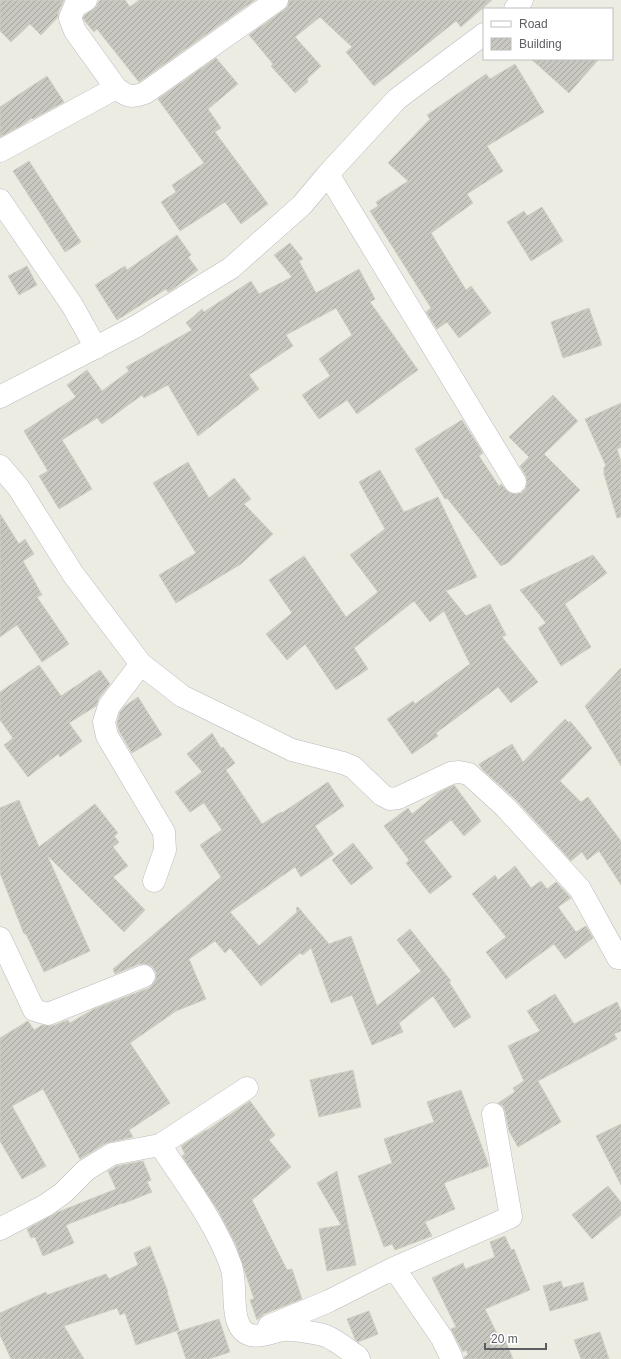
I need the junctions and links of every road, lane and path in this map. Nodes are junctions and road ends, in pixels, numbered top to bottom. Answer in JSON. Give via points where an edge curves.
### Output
{"nodes":[{"id":1,"x":86,"y":0,"type":"edge"},
{"id":2,"x":277,"y":0,"type":"edge"},
{"id":3,"x":522,"y":0,"type":"edge"},
{"id":4,"x":516,"y":8,"type":"edge"},
{"id":5,"x":483,"y":35,"type":"edge"},
{"id":6,"x":116,"y":88,"type":"junction"},
{"id":7,"x":0,"y":151,"type":"edge"},
{"id":8,"x":328,"y":174,"type":"junction"},
{"id":9,"x":0,"y":200,"type":"edge"},
{"id":10,"x":96,"y":348,"type":"junction"},
{"id":11,"x":0,"y":397,"type":"edge"},
{"id":12,"x":0,"y":466,"type":"edge"},
{"id":13,"x":515,"y":482,"type":"dead end"},
{"id":14,"x":141,"y":664,"type":"junction"},
{"id":15,"x":154,"y":881,"type":"dead end"},
{"id":16,"x":0,"y":938,"type":"edge"},
{"id":17,"x":620,"y":961,"type":"edge"},
{"id":18,"x":144,"y":976,"type":"dead end"},
{"id":19,"x":247,"y":1088,"type":"dead end"},
{"id":20,"x":493,"y":1114,"type":"dead end"},
{"id":21,"x":160,"y":1146,"type":"junction"},
{"id":22,"x":0,"y":1229,"type":"edge"},
{"id":23,"x":394,"y":1268,"type":"junction"},
{"id":24,"x":249,"y":1334,"type":"junction"},
{"id":25,"x":360,"y":1359,"type":"edge"},
{"id":26,"x":452,"y":1359,"type":"edge"}],
"edges":[{"from":1,"to":6,"type":"street","via":[[75,6],[70,18],[76,31]]},
{"from":2,"to":6,"type":"street","via":[[145,93],[134,97]]},
{"from":3,"to":4,"type":"street"},
{"from":5,"to":8,"type":"street","via":[[397,99]]},
{"from":6,"to":7,"type":"street"},
{"from":8,"to":10,"type":"street","via":[[302,205],[232,268]]},
{"from":8,"to":13,"type":"street"},
{"from":9,"to":10,"type":"street","via":[[72,305]]},
{"from":10,"to":11,"type":"street"},
{"from":12,"to":14,"type":"street","via":[[18,487],[73,574]]},
{"from":14,"to":15,"type":"street","via":[[109,706],[104,722],[107,736],[164,832],[165,850]]},
{"from":14,"to":17,"type":"street","via":[[182,696],[292,750],[353,768],[382,795],[390,799],[398,798],[451,773],[469,774],[506,808],[580,889]]},
{"from":16,"to":18,"type":"street","via":[[34,1010],[48,1014]]},
{"from":19,"to":21,"type":"street"},
{"from":20,"to":23,"type":"street","via":[[511,1217]]},
{"from":21,"to":22,"type":"street","via":[[112,1154],[86,1170],[63,1193],[46,1205]]},
{"from":21,"to":24,"type":"street","via":[[206,1216],[226,1252],[233,1273],[236,1316],[241,1329]]},
{"from":23,"to":24,"type":"street","via":[[329,1301]]},
{"from":23,"to":26,"type":"street","via":[[442,1338]]},
{"from":24,"to":25,"type":"street","via":[[259,1335],[285,1330],[326,1336]]}]}
